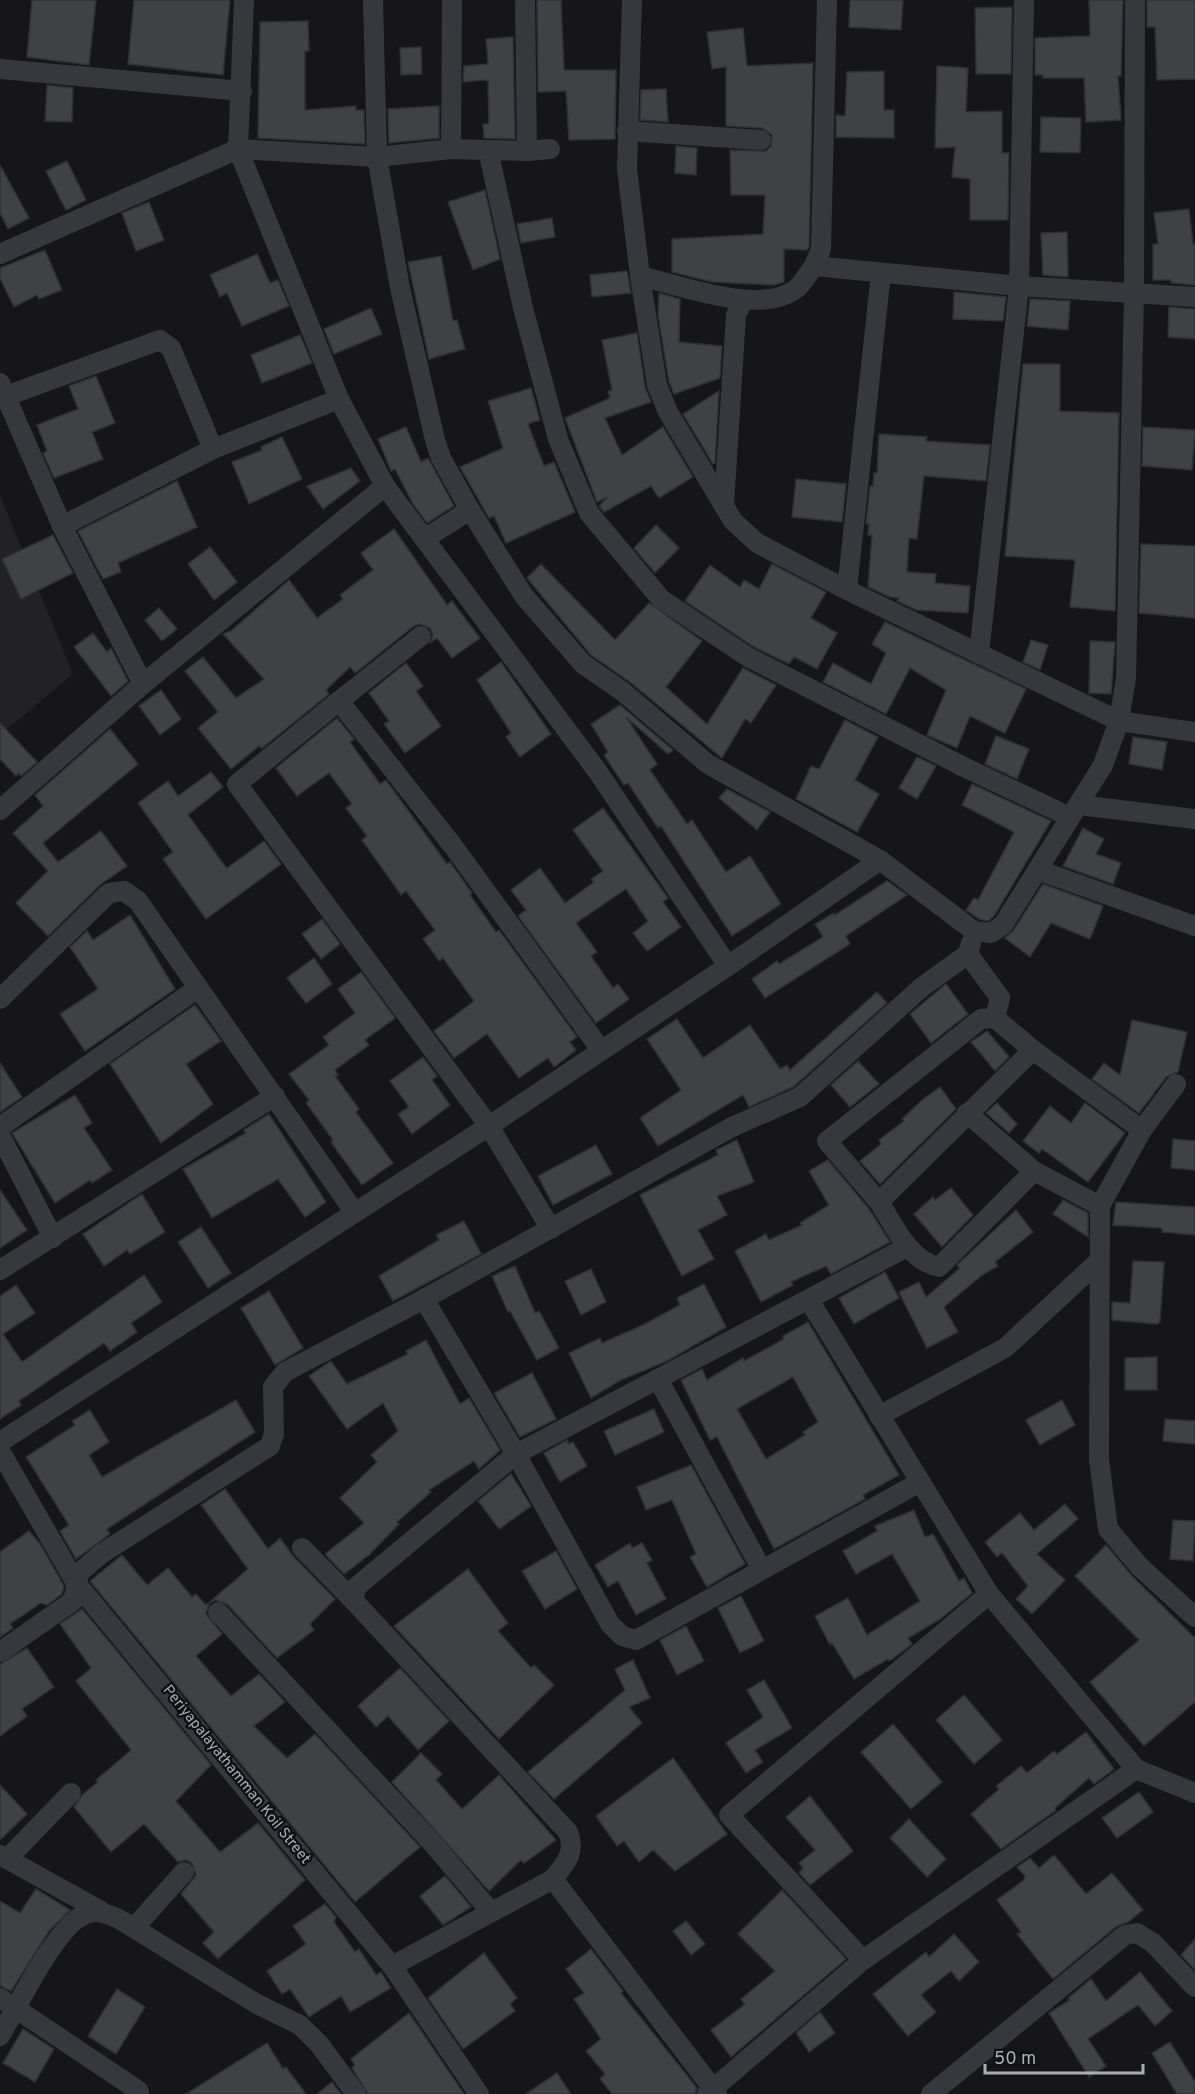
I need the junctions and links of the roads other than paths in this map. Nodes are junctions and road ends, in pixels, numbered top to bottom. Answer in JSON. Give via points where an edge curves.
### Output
{"nodes":[{"id":1,"x":244,"y":0,"type":"edge"},
{"id":2,"x":373,"y":0,"type":"edge"},
{"id":3,"x":452,"y":0,"type":"edge"},
{"id":4,"x":525,"y":0,"type":"edge"},
{"id":5,"x":632,"y":0,"type":"edge"},
{"id":6,"x":827,"y":0,"type":"edge"},
{"id":7,"x":1024,"y":0,"type":"edge"},
{"id":8,"x":1135,"y":0,"type":"edge"},
{"id":9,"x":0,"y":69,"type":"edge"},
{"id":10,"x":242,"y":92,"type":"junction"},
{"id":11,"x":627,"y":131,"type":"junction"},
{"id":12,"x":761,"y":140,"type":"dead end"},
{"id":13,"x":238,"y":149,"type":"junction"},
{"id":14,"x":550,"y":149,"type":"dead end"},
{"id":15,"x":451,"y":150,"type":"junction"},
{"id":16,"x":488,"y":150,"type":"junction"},
{"id":17,"x":527,"y":151,"type":"junction"},
{"id":18,"x":377,"y":157,"type":"junction"},
{"id":19,"x":0,"y":254,"type":"edge"},
{"id":20,"x":814,"y":266,"type":"junction"},
{"id":21,"x":881,"y":273,"type":"junction"},
{"id":22,"x":640,"y":276,"type":"junction"},
{"id":23,"x":1019,"y":286,"type":"junction"},
{"id":24,"x":1134,"y":293,"type":"junction"},
{"id":25,"x":1195,"y":297,"type":"edge"},
{"id":26,"x":743,"y":300,"type":"junction"},
{"id":27,"x":3,"y":390,"type":"edge"},
{"id":28,"x":339,"y":399,"type":"junction"},
{"id":29,"x":213,"y":449,"type":"junction"},
{"id":30,"x":385,"y":486,"type":"junction"},
{"id":31,"x":724,"y":505,"type":"junction"},
{"id":32,"x":470,"y":510,"type":"junction"},
{"id":33,"x":62,"y":526,"type":"junction"},
{"id":34,"x":424,"y":539,"type":"junction"},
{"id":35,"x":847,"y":590,"type":"junction"},
{"id":36,"x":421,"y":636,"type":"dead end"},
{"id":37,"x":979,"y":654,"type":"junction"},
{"id":38,"x":143,"y":684,"type":"junction"},
{"id":39,"x":339,"y":700,"type":"junction"},
{"id":40,"x":1119,"y":721,"type":"junction"},
{"id":41,"x":1195,"y":732,"type":"edge"},
{"id":42,"x":0,"y":810,"type":"edge"},
{"id":43,"x":1074,"y":811,"type":"junction"},
{"id":44,"x":1195,"y":819,"type":"edge"},
{"id":45,"x":880,"y":860,"type":"junction"},
{"id":46,"x":1038,"y":870,"type":"junction"},
{"id":47,"x":1195,"y":926,"type":"edge"},
{"id":48,"x":974,"y":931,"type":"junction"},
{"id":49,"x":968,"y":954,"type":"junction"},
{"id":50,"x":728,"y":966,"type":"junction"},
{"id":51,"x":198,"y":988,"type":"junction"},
{"id":52,"x":0,"y":999,"type":"edge"},
{"id":53,"x":995,"y":1018,"type":"junction"},
{"id":54,"x":601,"y":1050,"type":"junction"},
{"id":55,"x":1033,"y":1050,"type":"junction"},
{"id":56,"x":1176,"y":1084,"type":"dead end"},
{"id":57,"x":275,"y":1096,"type":"junction"},
{"id":58,"x":967,"y":1113,"type":"junction"},
{"id":59,"x":489,"y":1126,"type":"junction"},
{"id":60,"x":0,"y":1127,"type":"edge"},
{"id":61,"x":1142,"y":1130,"type":"junction"},
{"id":62,"x":0,"y":1135,"type":"edge"},
{"id":63,"x":1034,"y":1171,"type":"junction"},
{"id":64,"x":879,"y":1202,"type":"junction"},
{"id":65,"x":1100,"y":1206,"type":"junction"},
{"id":66,"x":355,"y":1213,"type":"junction"},
{"id":67,"x":550,"y":1229,"type":"junction"},
{"id":68,"x":52,"y":1238,"type":"junction"},
{"id":69,"x":908,"y":1247,"type":"junction"},
{"id":70,"x":1099,"y":1261,"type":"junction"},
{"id":71,"x":0,"y":1270,"type":"edge"},
{"id":72,"x":424,"y":1299,"type":"junction"},
{"id":73,"x":809,"y":1299,"type":"junction"},
{"id":74,"x":658,"y":1379,"type":"junction"},
{"id":75,"x":879,"y":1416,"type":"junction"},
{"id":76,"x":0,"y":1442,"type":"edge"},
{"id":77,"x":0,"y":1451,"type":"edge"},
{"id":78,"x":516,"y":1454,"type":"junction"},
{"id":79,"x":920,"y":1482,"type":"junction"},
{"id":80,"x":302,"y":1548,"type":"dead end"},
{"id":81,"x":762,"y":1570,"type":"junction"},
{"id":82,"x":76,"y":1583,"type":"junction"},
{"id":83,"x":990,"y":1594,"type":"junction"},
{"id":84,"x":354,"y":1601,"type":"junction"},
{"id":85,"x":218,"y":1612,"type":"dead end"},
{"id":86,"x":1195,"y":1617,"type":"edge"},
{"id":87,"x":0,"y":1652,"type":"edge"},
{"id":88,"x":1136,"y":1769,"type":"junction"},
{"id":89,"x":71,"y":1793,"type":"dead end"},
{"id":90,"x":1195,"y":1793,"type":"edge"},
{"id":91,"x":4,"y":1857,"type":"edge"},
{"id":92,"x":183,"y":1872,"type":"dead end"},
{"id":93,"x":553,"y":1879,"type":"junction"},
{"id":94,"x":101,"y":1911,"type":"junction"},
{"id":95,"x":491,"y":1912,"type":"junction"},
{"id":96,"x":134,"y":1928,"type":"junction"},
{"id":97,"x":863,"y":1960,"type":"junction"},
{"id":98,"x":392,"y":1966,"type":"junction"},
{"id":99,"x":1195,"y":1987,"type":"edge"},
{"id":100,"x":9,"y":2003,"type":"edge"},
{"id":101,"x":0,"y":2036,"type":"edge"},
{"id":102,"x":139,"y":2091,"type":"dead end"},
{"id":103,"x":712,"y":2092,"type":"edge"},
{"id":104,"x":356,"y":2094,"type":"edge"},
{"id":105,"x":479,"y":2094,"type":"edge"},
{"id":106,"x":931,"y":2094,"type":"edge"}],
"edges":[{"from":1,"to":10,"type":"street"},
{"from":2,"to":18,"type":"street"},
{"from":3,"to":15,"type":"street"},
{"from":4,"to":17,"type":"street"},
{"from":5,"to":11,"type":"street"},
{"from":6,"to":20,"type":"street","via":[[821,249]]},
{"from":7,"to":23,"type":"street"},
{"from":8,"to":24,"type":"street"},
{"from":9,"to":10,"type":"street"},
{"from":10,"to":13,"type":"street"},
{"from":11,"to":12,"type":"street"},
{"from":11,"to":22,"type":"street","via":[[627,169]]},
{"from":13,"to":18,"type":"street"},
{"from":13,"to":19,"type":"street"},
{"from":13,"to":28,"type":"street"},
{"from":14,"to":17,"type":"street"},
{"from":15,"to":16,"type":"street"},
{"from":15,"to":18,"type":"street"},
{"from":16,"to":17,"type":"street"},
{"from":16,"to":43,"type":"street","via":[[523,308],[558,439],[590,513],[661,599],[748,657],[964,767]]},
{"from":18,"to":32,"type":"street","via":[[400,288],[435,440]]},
{"from":20,"to":21,"type":"street"},
{"from":20,"to":26,"type":"street","via":[[798,288],[785,295]]},
{"from":21,"to":23,"type":"street"},
{"from":21,"to":35,"type":"street"},
{"from":22,"to":26,"type":"street"},
{"from":22,"to":31,"type":"street","via":[[657,385],[668,412]]},
{"from":23,"to":24,"type":"street"},
{"from":23,"to":37,"type":"street"},
{"from":24,"to":25,"type":"street"},
{"from":24,"to":40,"type":"street","via":[[1126,678]]},
{"from":26,"to":31,"type":"street","via":[[736,315]]},
{"from":27,"to":29,"type":"street","via":[[160,340],[171,348]]},
{"from":27,"to":33,"type":"street"},
{"from":28,"to":29,"type":"street"},
{"from":28,"to":30,"type":"street"},
{"from":29,"to":33,"type":"street"},
{"from":30,"to":34,"type":"street"},
{"from":30,"to":38,"type":"street"},
{"from":31,"to":35,"type":"street","via":[[733,521],[757,543]]},
{"from":32,"to":34,"type":"street"},
{"from":32,"to":45,"type":"street","via":[[524,597],[583,664],[622,691],[708,764]]},
{"from":33,"to":38,"type":"street"},
{"from":34,"to":50,"type":"street","via":[[598,772]]},
{"from":35,"to":37,"type":"street"},
{"from":36,"to":39,"type":"street"},
{"from":37,"to":40,"type":"street"},
{"from":38,"to":42,"type":"street"},
{"from":39,"to":54,"type":"street","via":[[453,846]]},
{"from":39,"to":59,"type":"street","via":[[237,784]]},
{"from":40,"to":41,"type":"street"},
{"from":40,"to":43,"type":"street","via":[[1103,765]]},
{"from":43,"to":44,"type":"street"},
{"from":43,"to":46,"type":"street"},
{"from":45,"to":48,"type":"street"},
{"from":45,"to":50,"type":"street"},
{"from":46,"to":47,"type":"street"},
{"from":46,"to":48,"type":"street","via":[[1003,926],[991,933]]},
{"from":48,"to":49,"type":"street"},
{"from":49,"to":53,"type":"street","via":[[1000,998]]},
{"from":49,"to":67,"type":"street","via":[[922,987],[800,1097],[732,1127]]},
{"from":50,"to":54,"type":"street"},
{"from":51,"to":52,"type":"street","via":[[138,901],[124,891],[109,893]]},
{"from":51,"to":57,"type":"street"},
{"from":51,"to":60,"type":"street"},
{"from":53,"to":55,"type":"street"},
{"from":53,"to":64,"type":"street","via":[[981,1020],[827,1141]]},
{"from":54,"to":59,"type":"street"},
{"from":55,"to":58,"type":"street"},
{"from":55,"to":61,"type":"street"},
{"from":56,"to":61,"type":"street"},
{"from":57,"to":66,"type":"street"},
{"from":57,"to":68,"type":"street"},
{"from":58,"to":63,"type":"street"},
{"from":58,"to":64,"type":"street"},
{"from":59,"to":66,"type":"street"},
{"from":59,"to":67,"type":"street"},
{"from":61,"to":65,"type":"street"},
{"from":62,"to":68,"type":"street"},
{"from":63,"to":65,"type":"street"},
{"from":63,"to":69,"type":"street","via":[[939,1267],[928,1265]]},
{"from":64,"to":69,"type":"street"},
{"from":65,"to":70,"type":"street"},
{"from":66,"to":76,"type":"street"},
{"from":67,"to":72,"type":"street"},
{"from":68,"to":71,"type":"street"},
{"from":69,"to":73,"type":"street"},
{"from":70,"to":75,"type":"street","via":[[1005,1348]]},
{"from":70,"to":86,"type":"street","via":[[1099,1459],[1108,1529],[1140,1567]]},
{"from":72,"to":78,"type":"street"},
{"from":72,"to":82,"type":"street","via":[[285,1372],[273,1388],[274,1434],[270,1446],[101,1554],[80,1573]]},
{"from":73,"to":74,"type":"street"},
{"from":73,"to":75,"type":"street"},
{"from":74,"to":78,"type":"street"},
{"from":74,"to":81,"type":"street"},
{"from":75,"to":79,"type":"street"},
{"from":77,"to":82,"type":"street","name":"Periyapalayathamman Koil Street"},
{"from":78,"to":81,"type":"street","via":[[610,1624],[622,1636],[636,1640]]},
{"from":78,"to":84,"type":"street","via":[[367,1576],[355,1588]]},
{"from":79,"to":81,"type":"street"},
{"from":79,"to":83,"type":"street"},
{"from":80,"to":84,"type":"street"},
{"from":82,"to":87,"type":"street","via":[[73,1601]]},
{"from":82,"to":98,"type":"street","name":"Periyapalayathamman Koil Street"},
{"from":83,"to":88,"type":"street"},
{"from":83,"to":97,"type":"street","via":[[729,1815]]},
{"from":84,"to":93,"type":"street","via":[[568,1832],[571,1856]]},
{"from":85,"to":95,"type":"street","via":[[435,1846]]},
{"from":88,"to":90,"type":"street"},
{"from":88,"to":97,"type":"street"},
{"from":89,"to":91,"type":"street"},
{"from":91,"to":94,"type":"street"},
{"from":92,"to":96,"type":"street"},
{"from":93,"to":95,"type":"street"},
{"from":93,"to":103,"type":"street"},
{"from":94,"to":96,"type":"street"},
{"from":94,"to":100,"type":"street","via":[[80,1916]]},
{"from":95,"to":98,"type":"street"},
{"from":96,"to":104,"type":"street","via":[[257,2004],[300,2025]]},
{"from":97,"to":103,"type":"street"},
{"from":98,"to":105,"type":"street","name":"Periyapalayathamman Koil Street"},
{"from":99,"to":106,"type":"street","via":[[1153,1943],[1137,1933],[1125,1935]]},
{"from":100,"to":101,"type":"street"},
{"from":100,"to":102,"type":"street"}]}
